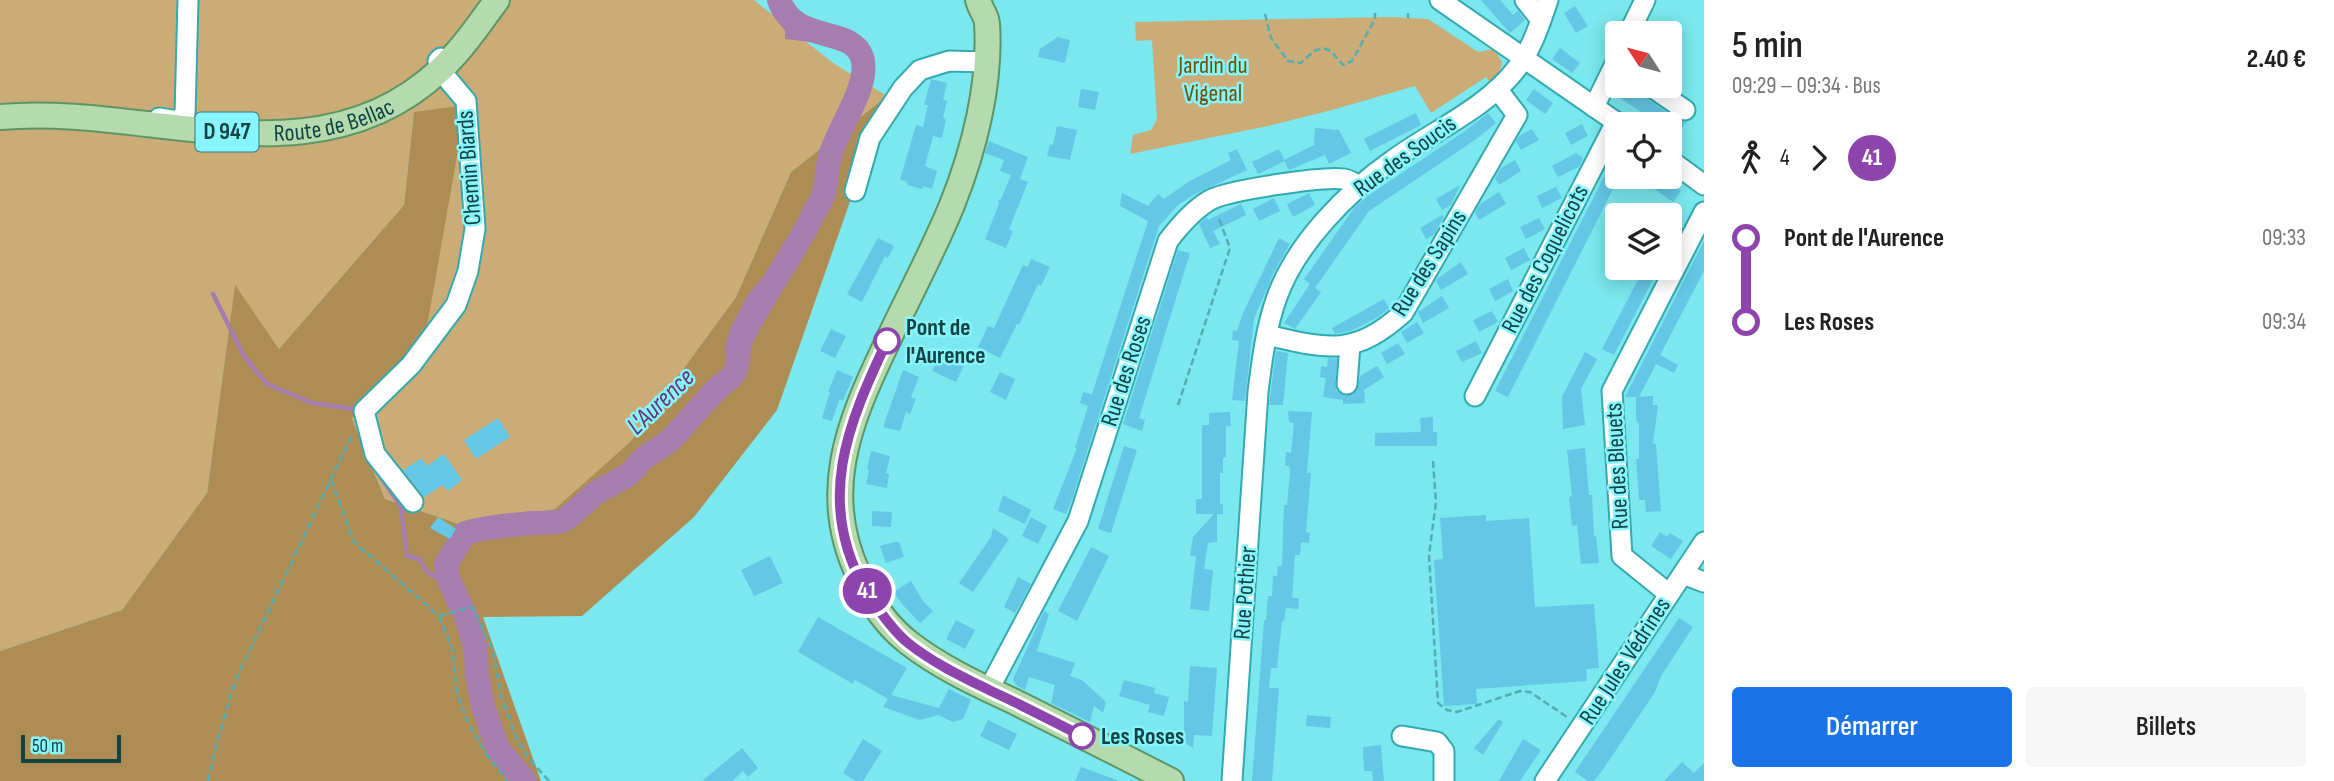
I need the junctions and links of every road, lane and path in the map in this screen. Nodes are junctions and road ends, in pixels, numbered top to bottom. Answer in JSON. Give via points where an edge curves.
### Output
{"nodes":[{"id":1,"x":188,"y":0,"type":"edge"},
{"id":2,"x":480,"y":0,"type":"edge"},
{"id":3,"x":489,"y":0,"type":"edge"},
{"id":4,"x":497,"y":0,"type":"edge"},
{"id":5,"x":1440,"y":0,"type":"edge"},
{"id":6,"x":1525,"y":0,"type":"edge"},
{"id":7,"x":1548,"y":0,"type":"edge"},
{"id":8,"x":1645,"y":0,"type":"edge"},
{"id":9,"x":986,"y":7,"type":"edge"},
{"id":10,"x":1375,"y":13,"type":"dead end"},
{"id":11,"x":1408,"y":13,"type":"dead end"},
{"id":12,"x":1265,"y":14,"type":"dead end"},
{"id":13,"x":1409,"y":18,"type":"dead end"},
{"id":14,"x":1541,"y":20,"type":"junction"},
{"id":15,"x":1635,"y":21,"type":"edge"},
{"id":16,"x":1524,"y":58,"type":"junction"},
{"id":17,"x":986,"y":62,"type":"junction"},
{"id":18,"x":440,"y":71,"type":"junction"},
{"id":19,"x":1605,"y":85,"type":"edge"},
{"id":20,"x":1498,"y":90,"type":"junction"},
{"id":21,"x":1668,"y":98,"type":"edge"},
{"id":22,"x":0,"y":102,"type":"edge"},
{"id":23,"x":1594,"y":107,"type":"junction"},
{"id":24,"x":1685,"y":110,"type":"dead end"},
{"id":25,"x":185,"y":114,"type":"junction"},
{"id":26,"x":1605,"y":114,"type":"edge"},
{"id":27,"x":0,"y":117,"type":"edge"},
{"id":28,"x":102,"y":119,"type":"junction"},
{"id":29,"x":1605,"y":148,"type":"edge"},
{"id":30,"x":1682,"y":169,"type":"edge"},
{"id":31,"x":1359,"y":186,"type":"junction"},
{"id":32,"x":1704,"y":186,"type":"edge"},
{"id":33,"x":855,"y":191,"type":"dead end"},
{"id":34,"x":1211,"y":199,"type":"junction"},
{"id":35,"x":1704,"y":212,"type":"edge"},
{"id":36,"x":1267,"y":335,"type":"junction"},
{"id":37,"x":1350,"y":345,"type":"junction"},
{"id":38,"x":1348,"y":384,"type":"dead end"},
{"id":39,"x":1475,"y":396,"type":"dead end"},
{"id":40,"x":1178,"y":405,"type":"dead end"},
{"id":41,"x":1258,"y":405,"type":"joint"},
{"id":42,"x":364,"y":411,"type":"junction"},
{"id":43,"x":1433,"y":461,"type":"dead end"},
{"id":44,"x":331,"y":480,"type":"junction"},
{"id":45,"x":413,"y":502,"type":"dead end"},
{"id":46,"x":1704,"y":542,"type":"edge"},
{"id":47,"x":1683,"y":574,"type":"junction"},
{"id":48,"x":1704,"y":582,"type":"edge"},
{"id":49,"x":1669,"y":594,"type":"junction"},
{"id":50,"x":439,"y":616,"type":"junction"},
{"id":51,"x":989,"y":690,"type":"junction"},
{"id":52,"x":1581,"y":727,"type":"junction"},
{"id":53,"x":1402,"y":736,"type":"dead end"},
{"id":54,"x":1136,"y":773,"type":"edge"},
{"id":55,"x":208,"y":781,"type":"edge"},
{"id":56,"x":506,"y":781,"type":"edge"},
{"id":57,"x":549,"y":781,"type":"edge"},
{"id":58,"x":1171,"y":781,"type":"edge"},
{"id":59,"x":1232,"y":781,"type":"edge"},
{"id":60,"x":1444,"y":781,"type":"edge"},
{"id":61,"x":1545,"y":781,"type":"edge"}],
"edges":[{"from":1,"to":25,"type":"street"},
{"from":2,"to":25,"type":"main road","name":"Route de Bellac","number":"D 947","via":[[430,59],[389,90],[361,103],[273,121]]},
{"from":3,"to":18,"type":"street","via":[[438,61]]},
{"from":4,"to":18,"type":"main road","name":"Route de Bellac","number":"D 947"},
{"from":5,"to":16,"type":"street"},
{"from":6,"to":14,"type":"street"},
{"from":7,"to":14,"type":"street","name":"Rue des Soucis"},
{"from":8,"to":15,"type":"street"},
{"from":9,"to":17,"type":"main road"},
{"from":10,"to":12,"type":"path","via":[[1352,61],[1342,65],[1323,48],[1301,63],[1288,61],[1271,38]]},
{"from":11,"to":13,"type":"path"},
{"from":14,"to":16,"type":"street","name":"Rue des Soucis"},
{"from":16,"to":20,"type":"street","name":"Rue des Soucis"},
{"from":16,"to":23,"type":"street"},
{"from":17,"to":33,"type":"street","via":[[949,61],[920,70],[870,138]]},
{"from":17,"to":51,"type":"main road","via":[[982,99],[961,179],[854,413],[842,461],[839,499],[854,565],[888,623],[933,660]]},
{"from":18,"to":28,"type":"main road","name":"Route de Bellac","number":"D 947","via":[[402,99],[371,114],[301,132],[212,131]]},
{"from":18,"to":42,"type":"street","name":"Chemin Biards","via":[[466,100],[475,229],[468,271],[449,316],[411,365]]},
{"from":19,"to":23,"type":"street"},
{"from":20,"to":31,"type":"street","name":"Rue des Soucis"},
{"from":20,"to":37,"type":"street","name":"Rue des Sapins","via":[[1517,115],[1419,289],[1403,313],[1382,332]]},
{"from":21,"to":24,"type":"street"},
{"from":22,"to":25,"type":"main road","name":"Route de Bellac","number":"D 947","via":[[41,99]]},
{"from":23,"to":26,"type":"street"},
{"from":25,"to":28,"type":"street","via":[[178,121],[123,114]]},
{"from":27,"to":28,"type":"main road","name":"Route de Bellac","number":"D 947"},
{"from":29,"to":39,"type":"street","name":"Rue des Coquelicots"},
{"from":30,"to":32,"type":"street"},
{"from":31,"to":34,"type":"street","name":"Rue des Roses","via":[[1347,179],[1328,179]]},
{"from":31,"to":36,"type":"street","name":"Rue des Soucis","via":[[1319,228],[1287,274]]},
{"from":34,"to":40,"type":"path","via":[[1230,248]]},
{"from":34,"to":51,"type":"street","name":"Rue des Roses","via":[[1182,221],[1168,241],[1078,521]]},
{"from":35,"to":49,"type":"street","name":"Rue des Bleuets","via":[[1612,391],[1622,556]]},
{"from":36,"to":37,"type":"street","name":"Rue des Sapins","via":[[1324,347]]},
{"from":36,"to":41,"type":"street","name":"Rue des Soucis"},
{"from":37,"to":38,"type":"street"},
{"from":41,"to":59,"type":"street","name":"Rue Pothier"},
{"from":42,"to":44,"type":"path"},
{"from":42,"to":45,"type":"street","via":[[375,454]]},
{"from":43,"to":52,"type":"path","via":[[1436,502],[1429,555],[1438,703],[1457,712],[1520,691],[1530,692]]},
{"from":44,"to":50,"type":"path","via":[[354,542]]},
{"from":44,"to":55,"type":"path","via":[[236,678]]},
{"from":46,"to":47,"type":"street","name":"Rue Jules Védrines"},
{"from":47,"to":48,"type":"street"},
{"from":47,"to":49,"type":"street","name":"Rue Jules Védrines"},
{"from":49,"to":52,"type":"street","name":"Rue Jules Védrines"},
{"from":50,"to":56,"type":"path","via":[[452,648],[457,693],[468,723]]},
{"from":50,"to":57,"type":"path","via":[[472,607],[493,651],[501,696],[517,740]]},
{"from":51,"to":54,"type":"main road"},
{"from":52,"to":61,"type":"street","name":"Rue Jules Védrines"},
{"from":53,"to":60,"type":"street","via":[[1437,741],[1444,751]]},
{"from":54,"to":58,"type":"main road"}]}
